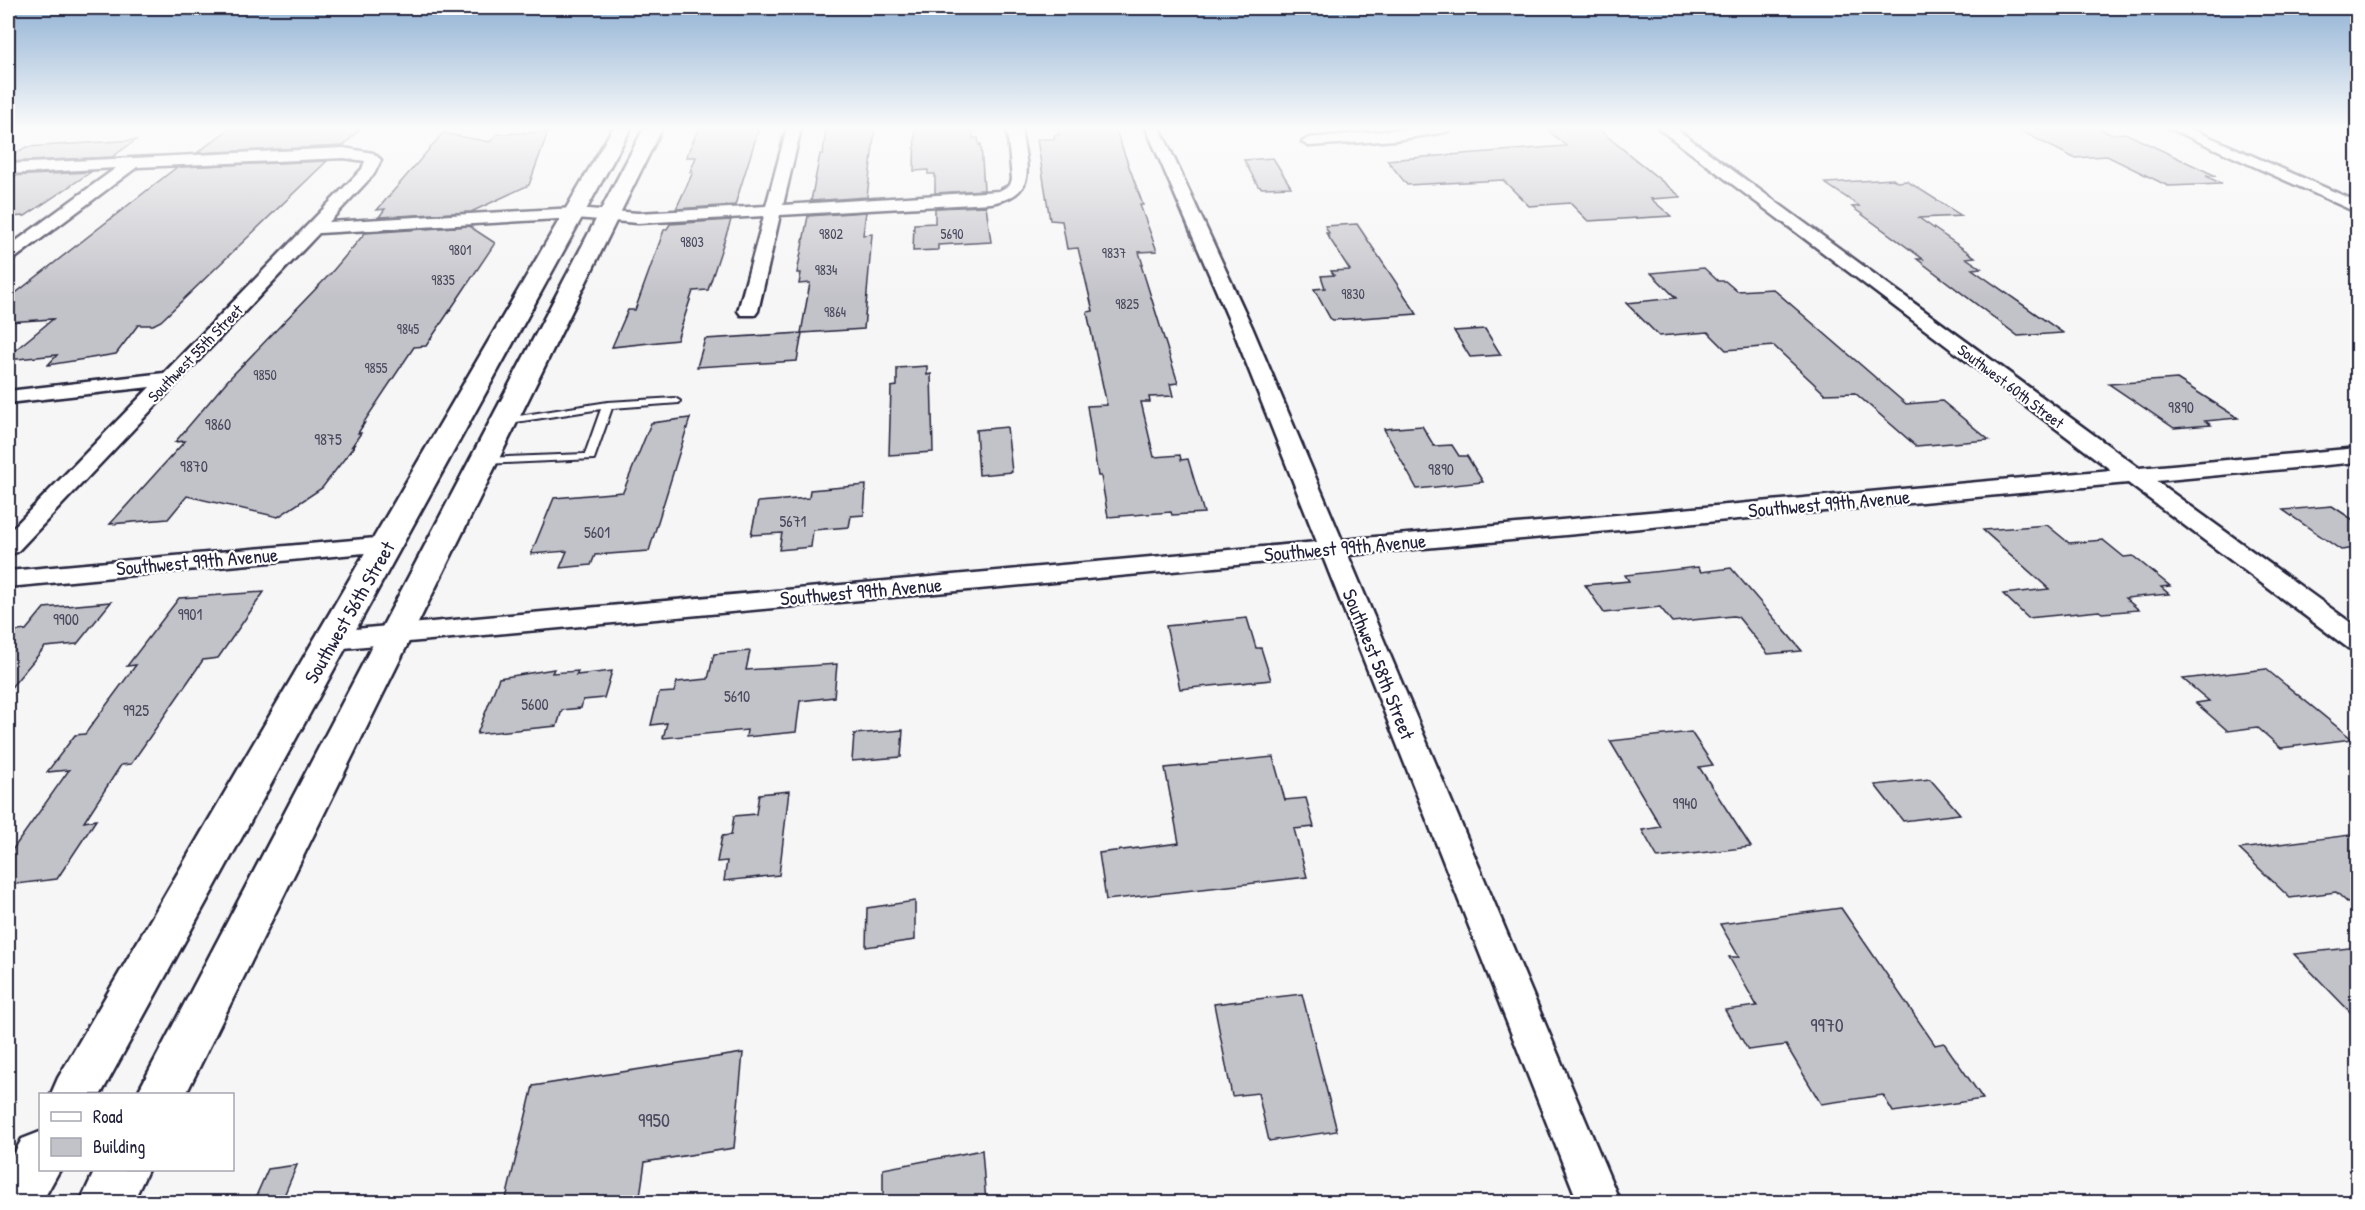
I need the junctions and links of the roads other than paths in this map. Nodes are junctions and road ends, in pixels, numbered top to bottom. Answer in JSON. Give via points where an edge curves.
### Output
{"nodes":[{"id":1,"x":104,"y":184,"type":"edge"},
{"id":2,"x":356,"y":184,"type":"edge"},
{"id":3,"x":591,"y":184,"type":"edge"},
{"id":4,"x":624,"y":184,"type":"edge"},
{"id":5,"x":780,"y":184,"type":"edge"},
{"id":6,"x":1019,"y":184,"type":"edge"},
{"id":7,"x":1178,"y":184,"type":"edge"},
{"id":8,"x":1741,"y":184,"type":"edge"},
{"id":9,"x":2304,"y":184,"type":"edge"},
{"id":10,"x":2358,"y":208,"type":"edge"},
{"id":11,"x":773,"y":211,"type":"junction"},
{"id":12,"x":575,"y":213,"type":"junction"},
{"id":13,"x":607,"y":217,"type":"junction"},
{"id":14,"x":314,"y":228,"type":"junction"},
{"id":15,"x":8,"y":255,"type":"edge"},
{"id":16,"x":748,"y":311,"type":"dead end"},
{"id":17,"x":171,"y":378,"type":"junction"},
{"id":18,"x":8,"y":397,"type":"edge"},
{"id":19,"x":675,"y":401,"type":"dead end"},
{"id":20,"x":608,"y":405,"type":"junction"},
{"id":21,"x":503,"y":421,"type":"junction"},
{"id":22,"x":2358,"y":455,"type":"edge"},
{"id":23,"x":483,"y":461,"type":"junction"},
{"id":24,"x":2132,"y":475,"type":"junction"},
{"id":25,"x":387,"y":545,"type":"junction"},
{"id":26,"x":8,"y":547,"type":"edge"},
{"id":27,"x":1332,"y":549,"type":"junction"},
{"id":28,"x":8,"y":579,"type":"edge"},
{"id":29,"x":396,"y":634,"type":"junction"},
{"id":30,"x":333,"y":639,"type":"junction"},
{"id":31,"x":2358,"y":642,"type":"edge"},
{"id":32,"x":76,"y":1093,"type":"edge"},
{"id":33,"x":162,"y":1093,"type":"edge"},
{"id":34,"x":39,"y":1157,"type":"edge"},
{"id":35,"x":122,"y":1171,"type":"edge"},
{"id":36,"x":14,"y":1203,"type":"edge"},
{"id":37,"x":106,"y":1203,"type":"edge"},
{"id":38,"x":1599,"y":1203,"type":"edge"}],
"edges":[{"from":1,"to":15,"type":"street"},
{"from":2,"to":14,"type":"street","name":"Southwest 55th Street"},
{"from":3,"to":12,"type":"main road","name":"Southwest 56th Street"},
{"from":4,"to":13,"type":"main road"},
{"from":5,"to":11,"type":"street"},
{"from":6,"to":11,"type":"street","via":[[1010,193],[977,199]]},
{"from":7,"to":27,"type":"street","name":"Southwest 58th Street","via":[[1242,327]]},
{"from":8,"to":24,"type":"street","name":"Southwest 60th Street"},
{"from":9,"to":10,"type":"street"},
{"from":11,"to":13,"type":"street"},
{"from":11,"to":16,"type":"street"},
{"from":12,"to":13,"type":"street"},
{"from":12,"to":14,"type":"street"},
{"from":12,"to":25,"type":"main road","name":"Southwest 56th Street"},
{"from":13,"to":21,"type":"main road"},
{"from":14,"to":17,"type":"street","name":"Southwest 55th Street"},
{"from":17,"to":18,"type":"street"},
{"from":17,"to":26,"type":"street","name":"Southwest 55th Street"},
{"from":19,"to":20,"type":"lane"},
{"from":20,"to":21,"type":"lane"},
{"from":20,"to":23,"type":"lane","via":[[590,457]]},
{"from":21,"to":23,"type":"main road"},
{"from":22,"to":24,"type":"street","name":"Southwest 99th Avenue"},
{"from":23,"to":29,"type":"main road"},
{"from":24,"to":27,"type":"street","name":"Southwest 99th Avenue"},
{"from":24,"to":31,"type":"street","name":"Southwest 60th Street"},
{"from":25,"to":28,"type":"street","name":"Southwest 99th Avenue"},
{"from":25,"to":30,"type":"main road","name":"Southwest 56th Street"},
{"from":27,"to":29,"type":"street","name":"Southwest 99th Avenue"},
{"from":27,"to":38,"type":"street","name":"Southwest 58th Street"},
{"from":29,"to":30,"type":"street","name":"Southwest 99th Avenue"},
{"from":29,"to":33,"type":"main road"},
{"from":30,"to":32,"type":"main road","name":"Southwest 56th Street"},
{"from":34,"to":36,"type":"main road"},
{"from":35,"to":37,"type":"main road"}]}
